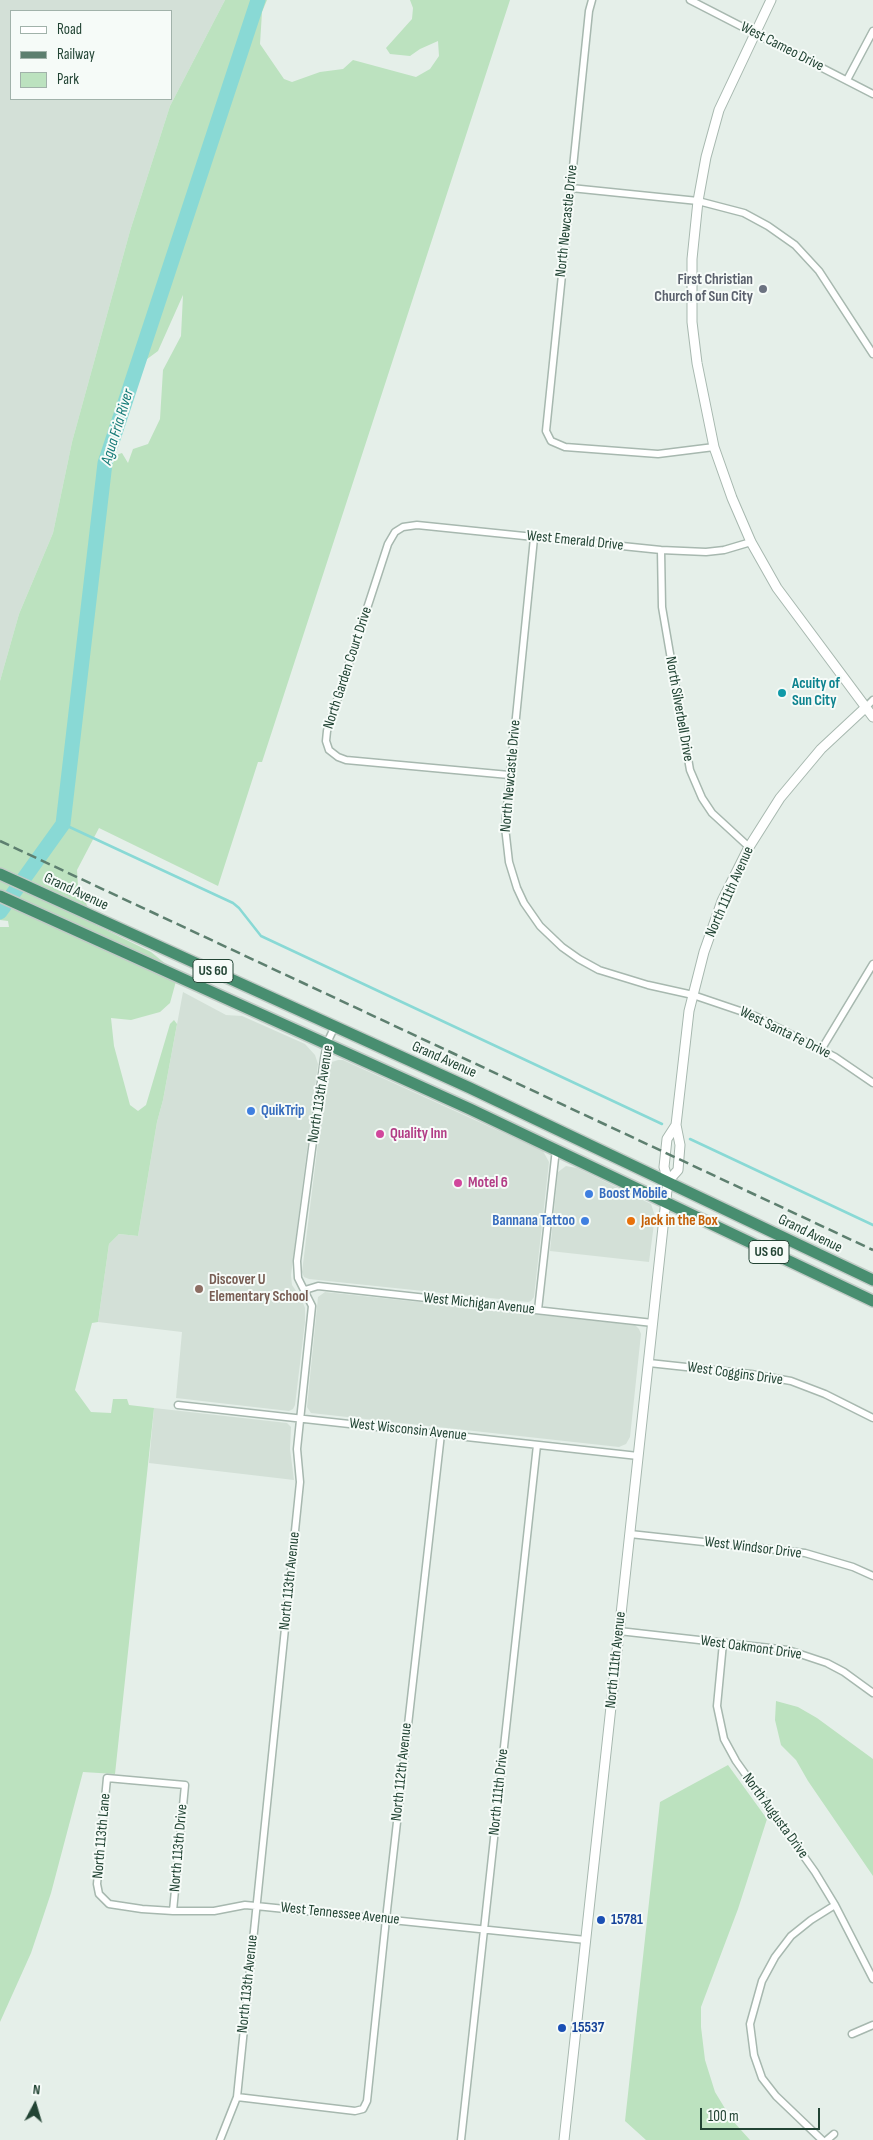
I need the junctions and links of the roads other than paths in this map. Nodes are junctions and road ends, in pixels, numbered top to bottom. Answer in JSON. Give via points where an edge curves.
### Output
{"nodes":[{"id":1,"x":592,"y":0,"type":"edge"},
{"id":2,"x":690,"y":0,"type":"edge"},
{"id":3,"x":770,"y":0,"type":"edge"},
{"id":4,"x":873,"y":31,"type":"edge"},
{"id":5,"x":754,"y":32,"type":"junction"},
{"id":6,"x":847,"y":80,"type":"junction"},
{"id":7,"x":873,"y":94,"type":"edge"},
{"id":8,"x":571,"y":188,"type":"junction"},
{"id":9,"x":698,"y":201,"type":"junction"},
{"id":10,"x":873,"y":354,"type":"edge"},
{"id":11,"x":714,"y":447,"type":"junction"},
{"id":12,"x":399,"y":529,"type":"joint"},
{"id":13,"x":534,"y":538,"type":"junction"},
{"id":14,"x":751,"y":542,"type":"junction"},
{"id":15,"x":662,"y":550,"type":"junction"},
{"id":16,"x":873,"y":700,"type":"edge"},
{"id":17,"x":866,"y":708,"type":"junction"},
{"id":18,"x":873,"y":717,"type":"edge"},
{"id":19,"x":509,"y":775,"type":"junction"},
{"id":20,"x":749,"y":847,"type":"junction"},
{"id":21,"x":0,"y":874,"type":"edge"},
{"id":22,"x":0,"y":896,"type":"edge"},
{"id":23,"x":873,"y":964,"type":"edge"},
{"id":24,"x":693,"y":995,"type":"junction"},
{"id":25,"x":335,"y":1026,"type":"junction"},
{"id":26,"x":327,"y":1043,"type":"junction"},
{"id":27,"x":822,"y":1050,"type":"junction"},
{"id":28,"x":873,"y":1083,"type":"edge"},
{"id":29,"x":676,"y":1126,"type":"junction"},
{"id":30,"x":556,"y":1149,"type":"junction"},
{"id":31,"x":668,"y":1181,"type":"junction"},
{"id":32,"x":666,"y":1202,"type":"junction"},
{"id":33,"x":873,"y":1280,"type":"edge"},
{"id":34,"x":305,"y":1290,"type":"junction"},
{"id":35,"x":873,"y":1301,"type":"edge"},
{"id":36,"x":538,"y":1310,"type":"junction"},
{"id":37,"x":653,"y":1323,"type":"junction"},
{"id":38,"x":649,"y":1363,"type":"junction"},
{"id":39,"x":178,"y":1405,"type":"dead end"},
{"id":40,"x":873,"y":1418,"type":"edge"},
{"id":41,"x":301,"y":1419,"type":"junction"},
{"id":42,"x":441,"y":1434,"type":"junction"},
{"id":43,"x":537,"y":1445,"type":"junction"},
{"id":44,"x":638,"y":1456,"type":"junction"},
{"id":45,"x":630,"y":1534,"type":"junction"},
{"id":46,"x":873,"y":1576,"type":"edge"},
{"id":47,"x":620,"y":1631,"type":"junction"},
{"id":48,"x":723,"y":1643,"type":"junction"},
{"id":49,"x":873,"y":1693,"type":"edge"},
{"id":50,"x":185,"y":1786,"type":"joint"},
{"id":51,"x":99,"y":1894,"type":"joint"},
{"id":52,"x":836,"y":1905,"type":"junction"},
{"id":53,"x":256,"y":1906,"type":"junction"},
{"id":54,"x":173,"y":1911,"type":"junction"},
{"id":55,"x":386,"y":1919,"type":"junction"},
{"id":56,"x":484,"y":1930,"type":"junction"},
{"id":57,"x":586,"y":1940,"type":"junction"},
{"id":58,"x":873,"y":1979,"type":"edge"},
{"id":59,"x":873,"y":2025,"type":"edge"},
{"id":60,"x":852,"y":2034,"type":"dead end"},
{"id":61,"x":237,"y":2097,"type":"junction"},
{"id":62,"x":834,"y":2134,"type":"dead end"},
{"id":63,"x":220,"y":2140,"type":"edge"},
{"id":64,"x":462,"y":2140,"type":"edge"},
{"id":65,"x":564,"y":2140,"type":"edge"},
{"id":66,"x":822,"y":2140,"type":"edge"},
{"id":67,"x":827,"y":2140,"type":"edge"}],
"edges":[{"from":1,"to":8,"type":"street","name":"North Newcastle Drive"},
{"from":2,"to":5,"type":"street","name":"West Cameo Drive"},
{"from":3,"to":5,"type":"street"},
{"from":4,"to":6,"type":"street"},
{"from":5,"to":6,"type":"street","name":"West Cameo Drive"},
{"from":5,"to":9,"type":"street","via":[[719,110]]},
{"from":6,"to":7,"type":"street","name":"West Cameo Drive"},
{"from":8,"to":9,"type":"street"},
{"from":8,"to":11,"type":"street","name":"North Newcastle Drive","via":[[546,416],[546,430],[551,441],[565,447],[652,454]]},
{"from":9,"to":10,"type":"street","via":[[744,213],[795,245],[818,270]]},
{"from":9,"to":11,"type":"street","via":[[692,259],[692,322]]},
{"from":11,"to":14,"type":"street"},
{"from":12,"to":13,"type":"street","name":"West Emerald Drive","via":[[416,525]]},
{"from":12,"to":19,"type":"street","name":"North Garden Court Drive","via":[[388,544],[327,731],[329,750],[346,760]]},
{"from":13,"to":15,"type":"street","name":"West Emerald Drive"},
{"from":13,"to":19,"type":"street","name":"North Newcastle Drive"},
{"from":14,"to":15,"type":"street","name":"West Emerald Drive","via":[[706,552]]},
{"from":14,"to":17,"type":"street","via":[[777,588]]},
{"from":15,"to":20,"type":"street","name":"North Silverbell Drive","via":[[662,607],[690,770],[712,813]]},
{"from":16,"to":17,"type":"street","name":"North 111th Avenue"},
{"from":17,"to":18,"type":"street"},
{"from":17,"to":20,"type":"street","name":"North 111th Avenue","via":[[821,749],[780,798]]},
{"from":19,"to":24,"type":"street","name":"North Newcastle Drive","via":[[505,827],[509,862],[524,903],[540,926],[562,947],[599,970]]},
{"from":20,"to":24,"type":"street","name":"North 111th Avenue","via":[[713,926]]},
{"from":21,"to":25,"type":"highway","name":"Grand Avenue","number":"US 60"},
{"from":22,"to":26,"type":"highway","number":"US 60"},
{"from":23,"to":27,"type":"street"},
{"from":24,"to":27,"type":"street","name":"West Santa Fe Drive","via":[[755,1016]]},
{"from":24,"to":29,"type":"street","name":"North 111th Avenue"},
{"from":25,"to":26,"type":"street","name":"North 113th Avenue"},
{"from":25,"to":31,"type":"highway","name":"Grand Avenue","number":"US 60"},
{"from":26,"to":30,"type":"highway","number":"US 60"},
{"from":26,"to":34,"type":"street","name":"North 113th Avenue","via":[[297,1261],[298,1278]]},
{"from":27,"to":28,"type":"street","name":"West Santa Fe Drive"},
{"from":29,"to":31,"type":"street","name":"North 111th Avenue","via":[[667,1139],[664,1167]]},
{"from":29,"to":31,"type":"street","name":"North 111th Avenue","via":[[680,1145],[678,1170]]},
{"from":30,"to":32,"type":"highway","number":"US 60"},
{"from":30,"to":36,"type":"street"},
{"from":31,"to":32,"type":"street","name":"North 111th Avenue"},
{"from":31,"to":33,"type":"highway","name":"Grand Avenue","number":"US 60"},
{"from":32,"to":35,"type":"highway","number":"US 60"},
{"from":32,"to":37,"type":"street","name":"North 111th Avenue"},
{"from":34,"to":36,"type":"street","name":"West Michigan Avenue","via":[[318,1286]]},
{"from":34,"to":41,"type":"street","name":"North 113th Avenue","via":[[312,1306]]},
{"from":36,"to":37,"type":"street","name":"West Michigan Avenue"},
{"from":37,"to":38,"type":"street","name":"North 111th Avenue"},
{"from":38,"to":40,"type":"street","name":"West Coggins Drive","via":[[751,1374],[791,1382],[825,1394]]},
{"from":38,"to":44,"type":"street","name":"North 111th Avenue"},
{"from":39,"to":41,"type":"street","name":"West Wisconsin Avenue"},
{"from":41,"to":42,"type":"street","name":"West Wisconsin Avenue"},
{"from":41,"to":53,"type":"street","name":"North 113th Avenue","via":[[297,1450],[300,1482]]},
{"from":42,"to":43,"type":"street","name":"West Wisconsin Avenue"},
{"from":42,"to":55,"type":"street","name":"North 112th Avenue"},
{"from":43,"to":44,"type":"street","name":"West Wisconsin Avenue"},
{"from":43,"to":56,"type":"street","name":"North 111th Drive"},
{"from":44,"to":45,"type":"street","name":"North 111th Avenue"},
{"from":45,"to":46,"type":"street","name":"West Windsor Drive","via":[[804,1553],[853,1566]]},
{"from":45,"to":47,"type":"street","name":"North 111th Avenue"},
{"from":47,"to":48,"type":"street","name":"West Oakmont Drive"},
{"from":47,"to":57,"type":"street","name":"North 111th Avenue"},
{"from":48,"to":49,"type":"street","name":"West Oakmont Drive","via":[[788,1650],[809,1656],[844,1672]]},
{"from":48,"to":52,"type":"street","name":"North Augusta Drive","via":[[717,1706],[724,1739]]},
{"from":50,"to":51,"type":"street","name":"North 113th Lane","via":[[107,1778],[97,1866]]},
{"from":50,"to":54,"type":"street","name":"North 113th Drive"},
{"from":51,"to":54,"type":"street","name":"West Tennessee Avenue","via":[[109,1904],[121,1907]]},
{"from":52,"to":58,"type":"street","name":"North Augusta Drive"},
{"from":52,"to":66,"type":"street","via":[[791,1936],[775,1957],[762,1982],[750,2024],[754,2055],[762,2078]]},
{"from":53,"to":54,"type":"street","name":"West Tennessee Avenue","via":[[245,1905],[214,1912]]},
{"from":53,"to":55,"type":"street","name":"West Tennessee Avenue"},
{"from":53,"to":61,"type":"street","name":"North 113th Avenue"},
{"from":55,"to":56,"type":"street","name":"West Tennessee Avenue"},
{"from":55,"to":61,"type":"street","name":"North 112th Avenue","via":[[367,2101],[363,2109],[355,2111]]},
{"from":56,"to":57,"type":"street","name":"West Tennessee Avenue"},
{"from":56,"to":64,"type":"street","name":"North 111th Drive"},
{"from":57,"to":65,"type":"street","name":"North 111th Avenue"},
{"from":59,"to":60,"type":"street"},
{"from":61,"to":63,"type":"street","name":"North 113th Avenue"},
{"from":62,"to":67,"type":"street"}]}
